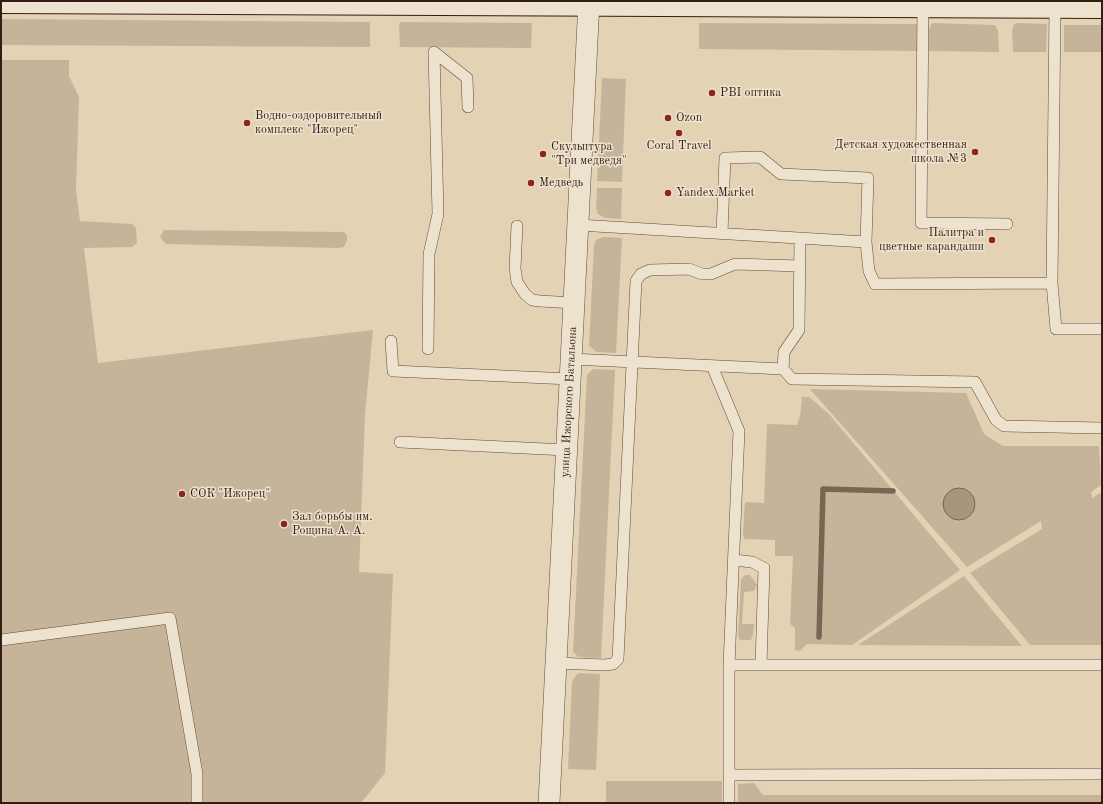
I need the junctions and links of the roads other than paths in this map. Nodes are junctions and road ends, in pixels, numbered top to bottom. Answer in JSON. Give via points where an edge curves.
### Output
{"nodes":[{"id":1,"x":1,"y":2,"type":"edge"},
{"id":2,"x":162,"y":2,"type":"edge"},
{"id":3,"x":589,"y":3,"type":"edge"},
{"id":4,"x":779,"y":3,"type":"edge"},
{"id":5,"x":924,"y":6,"type":"junction"},
{"id":6,"x":1055,"y":7,"type":"junction"},
{"id":7,"x":1102,"y":7,"type":"edge"},
{"id":8,"x":468,"y":107,"type":"dead end"},
{"id":9,"x":1007,"y":224,"type":"dead end"},
{"id":10,"x":578,"y":225,"type":"junction"},
{"id":11,"x":517,"y":226,"type":"dead end"},
{"id":12,"x":722,"y":233,"type":"junction"},
{"id":13,"x":800,"y":238,"type":"junction"},
{"id":14,"x":866,"y":242,"type":"junction"},
{"id":15,"x":799,"y":266,"type":"junction"},
{"id":16,"x":1052,"y":282,"type":"junction"},
{"id":17,"x":574,"y":303,"type":"junction"},
{"id":18,"x":1102,"y":329,"type":"edge"},
{"id":19,"x":391,"y":342,"type":"dead end"},
{"id":20,"x":428,"y":349,"type":"dead end"},
{"id":21,"x":634,"y":361,"type":"junction"},
{"id":22,"x":712,"y":366,"type":"junction"},
{"id":23,"x":571,"y":369,"type":"junction"},
{"id":24,"x":783,"y":369,"type":"junction"},
{"id":25,"x":1102,"y":428,"type":"edge"},
{"id":26,"x":400,"y":442,"type":"dead end"},
{"id":27,"x":567,"y":450,"type":"junction"},
{"id":28,"x":734,"y":560,"type":"junction"},
{"id":29,"x":1,"y":640,"type":"edge"},
{"id":30,"x":556,"y":663,"type":"junction"},
{"id":31,"x":729,"y":665,"type":"junction"},
{"id":32,"x":761,"y":665,"type":"junction"},
{"id":33,"x":1102,"y":666,"type":"edge"},
{"id":34,"x":1102,"y":774,"type":"edge"},
{"id":35,"x":729,"y":775,"type":"junction"},
{"id":36,"x":197,"y":803,"type":"edge"},
{"id":37,"x":549,"y":803,"type":"edge"},
{"id":38,"x":730,"y":803,"type":"edge"}],
"edges":[{"from":1,"to":2,"type":"main road"},
{"from":2,"to":3,"type":"main road"},
{"from":3,"to":4,"type":"main road"},
{"from":3,"to":10,"type":"street","name":"улица Ижорского Батальона"},
{"from":4,"to":5,"type":"main road"},
{"from":5,"to":6,"type":"main road"},
{"from":5,"to":9,"type":"lane","via":[[922,224]]},
{"from":6,"to":7,"type":"main road"},
{"from":6,"to":16,"type":"lane"},
{"from":8,"to":20,"type":"lane","via":[[467,78],[434,52],[438,214],[429,254]]},
{"from":10,"to":12,"type":"lane"},
{"from":10,"to":17,"type":"street","name":"улица Ижорского Батальона"},
{"from":11,"to":17,"type":"lane","via":[[515,268],[517,282],[524,294],[532,300]]},
{"from":12,"to":13,"type":"lane"},
{"from":12,"to":14,"type":"lane","via":[[725,158],[760,157],[781,174],[868,178]]},
{"from":13,"to":14,"type":"lane"},
{"from":13,"to":15,"type":"lane"},
{"from":14,"to":16,"type":"lane","via":[[869,272],[875,284]]},
{"from":15,"to":21,"type":"lane","via":[[736,264],[711,274],[681,269],[650,270],[640,274],[636,281]]},
{"from":15,"to":24,"type":"lane","via":[[799,330],[784,352]]},
{"from":16,"to":18,"type":"lane","via":[[1056,329]]},
{"from":17,"to":23,"type":"street","name":"улица Ижорского Батальона"},
{"from":19,"to":23,"type":"lane","via":[[394,371]]},
{"from":21,"to":22,"type":"lane"},
{"from":21,"to":23,"type":"lane"},
{"from":21,"to":30,"type":"lane","via":[[618,659],[613,664]]},
{"from":22,"to":24,"type":"lane"},
{"from":22,"to":28,"type":"lane","via":[[739,430]]},
{"from":23,"to":27,"type":"street","name":"улица Ижорского Батальона"},
{"from":24,"to":25,"type":"lane","via":[[792,379],[975,382],[996,420],[1004,426]]},
{"from":26,"to":27,"type":"lane"},
{"from":27,"to":30,"type":"street","name":"улица Ижорского Батальона"},
{"from":28,"to":31,"type":"lane"},
{"from":28,"to":32,"type":"lane","via":[[752,562],[764,568]]},
{"from":29,"to":36,"type":"lane","via":[[170,618],[197,774]]},
{"from":30,"to":37,"type":"street","name":"улица Ижорского Батальона"},
{"from":31,"to":32,"type":"lane"},
{"from":31,"to":35,"type":"lane"},
{"from":32,"to":33,"type":"lane"},
{"from":34,"to":35,"type":"lane"},
{"from":35,"to":38,"type":"lane"}]}
